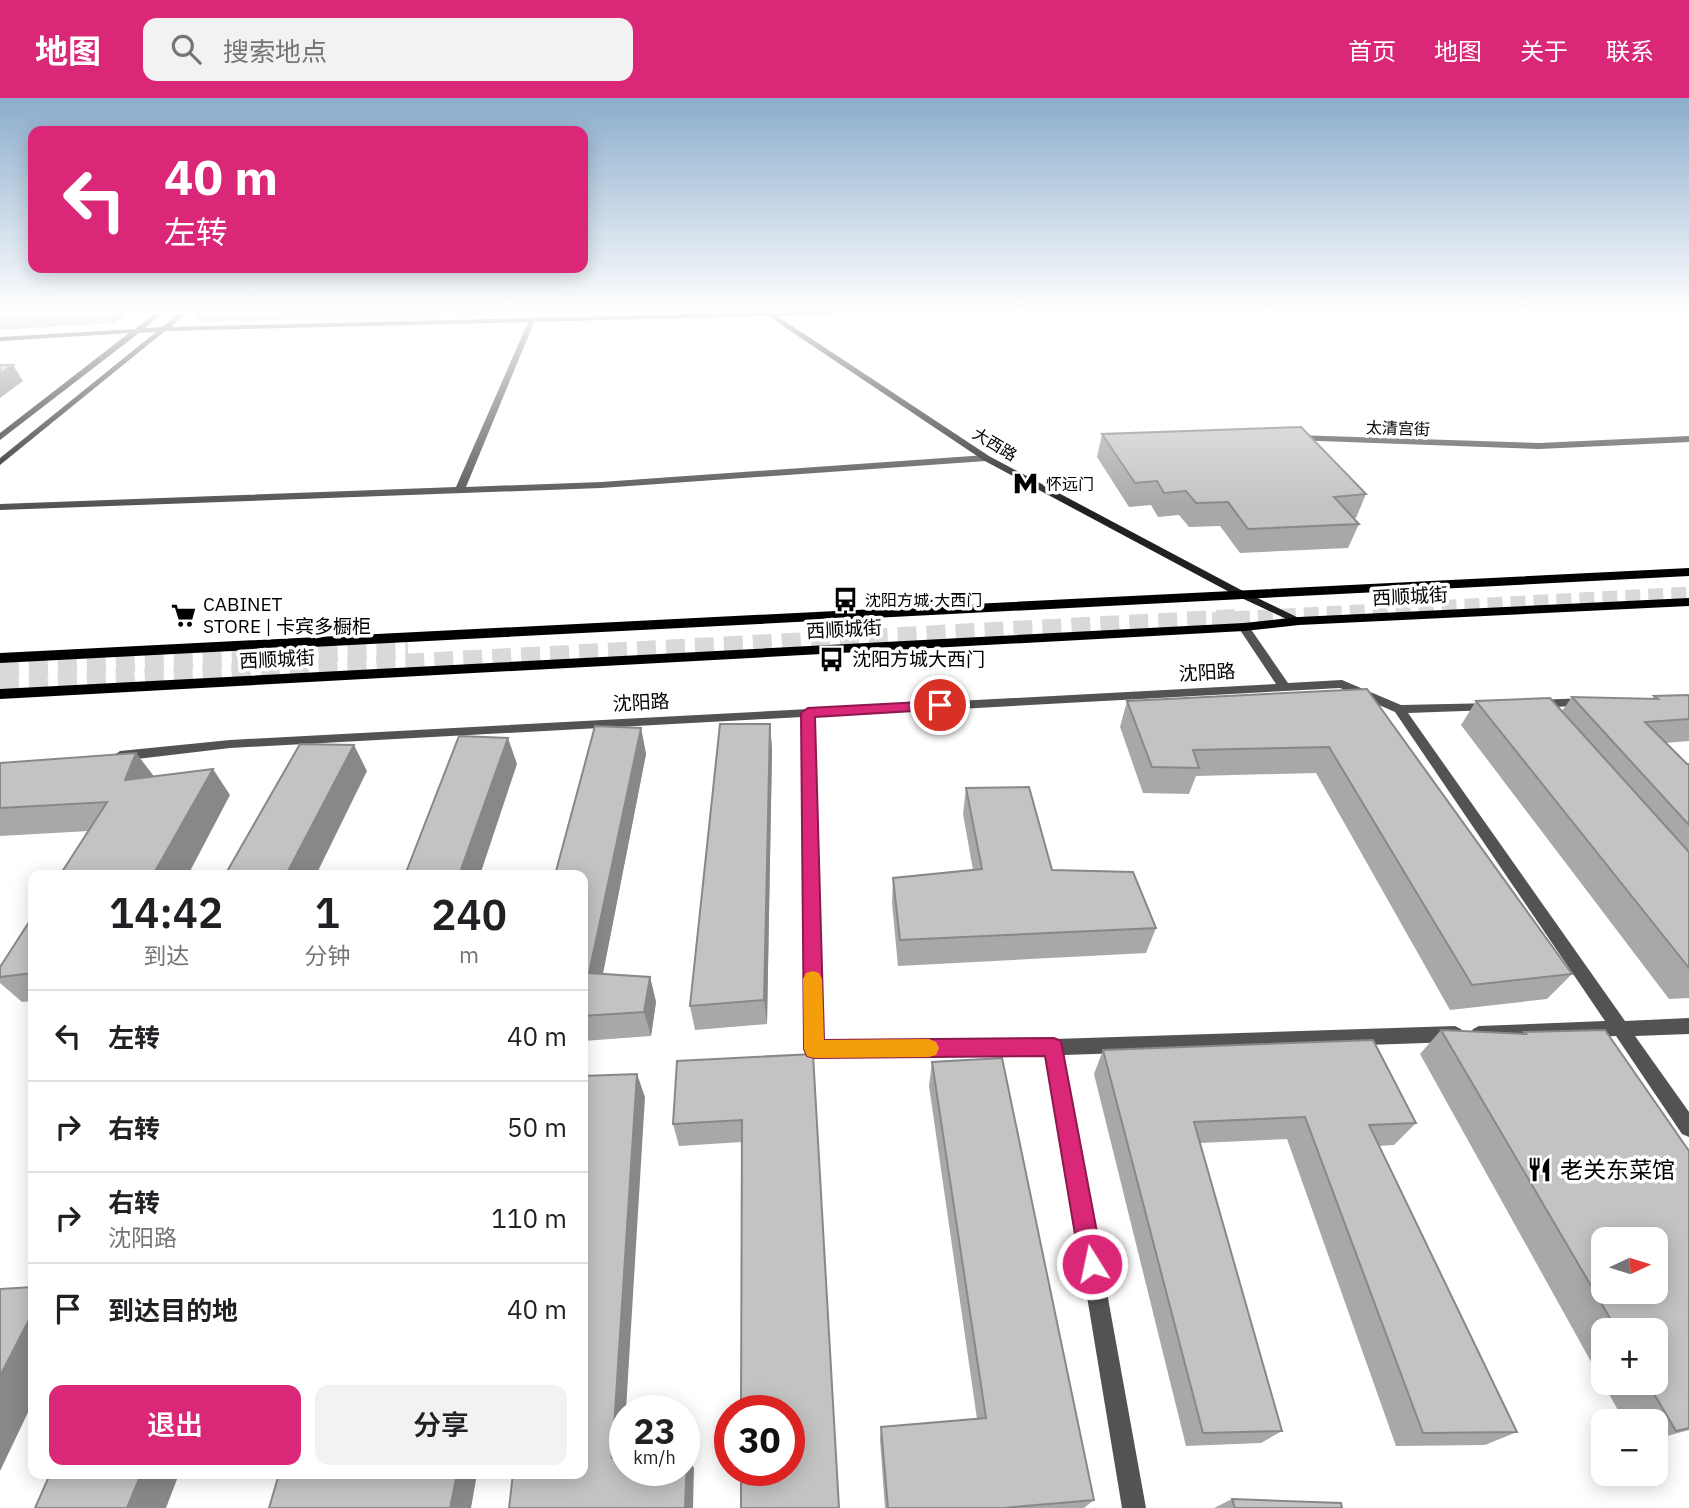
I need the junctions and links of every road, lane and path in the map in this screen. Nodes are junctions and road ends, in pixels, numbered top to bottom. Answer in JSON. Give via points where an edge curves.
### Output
{"nodes":[{"id":1,"x":82,"y":375,"type":"edge"},
{"id":2,"x":108,"y":375,"type":"edge"},
{"id":3,"x":509,"y":375,"type":"edge"},
{"id":4,"x":861,"y":375,"type":"edge"},
{"id":5,"x":0,"y":438,"type":"edge"},
{"id":6,"x":1289,"y":438,"type":"edge"},
{"id":7,"x":1689,"y":439,"type":"edge"},
{"id":8,"x":986,"y":458,"type":"junction"},
{"id":9,"x":0,"y":463,"type":"edge"},
{"id":10,"x":460,"y":490,"type":"junction"},
{"id":11,"x":0,"y":507,"type":"edge"},
{"id":12,"x":1689,"y":572,"type":"edge"},
{"id":13,"x":1240,"y":593,"type":"junction"},
{"id":14,"x":1689,"y":602,"type":"edge"},
{"id":15,"x":1299,"y":621,"type":"junction"},
{"id":16,"x":1244,"y":627,"type":"junction"},
{"id":17,"x":0,"y":659,"type":"edge"},
{"id":18,"x":1284,"y":687,"type":"junction"},
{"id":19,"x":0,"y":694,"type":"edge"},
{"id":20,"x":1595,"y":701,"type":"edge"},
{"id":21,"x":1503,"y":705,"type":"edge"},
{"id":22,"x":1399,"y":709,"type":"junction"},
{"id":23,"x":808,"y":713,"type":"junction"},
{"id":24,"x":1538,"y":715,"type":"edge"},
{"id":25,"x":109,"y":757,"type":"edge"},
{"id":26,"x":1689,"y":1026,"type":"edge"},
{"id":27,"x":1620,"y":1029,"type":"junction"},
{"id":28,"x":1054,"y":1047,"type":"junction"},
{"id":29,"x":1689,"y":1128,"type":"edge"},
{"id":30,"x":1134,"y":1508,"type":"edge"}],
"edges":[{"from":1,"to":5,"type":"main road"},
{"from":2,"to":9,"type":"main road"},
{"from":3,"to":10,"type":"street"},
{"from":4,"to":8,"type":"main road","name":"大西路"},
{"from":6,"to":7,"type":"street","name":"太清宫街","via":[[1539,446]]},
{"from":8,"to":10,"type":"street","via":[[601,485]]},
{"from":8,"to":13,"type":"main road","name":"大西路"},
{"from":10,"to":11,"type":"street"},
{"from":12,"to":13,"type":"main road","name":"西顺城街"},
{"from":13,"to":15,"type":"main road","name":"大西路"},
{"from":13,"to":17,"type":"main road","name":"西顺城街"},
{"from":14,"to":15,"type":"main road","name":"西顺城街"},
{"from":15,"to":16,"type":"main road","name":"西顺城街"},
{"from":16,"to":18,"type":"street","name":"沈阳路"},
{"from":16,"to":19,"type":"main road","name":"西顺城街"},
{"from":18,"to":22,"type":"street","name":"沈阳路","via":[[1342,684]]},
{"from":18,"to":23,"type":"street","name":"沈阳路"},
{"from":20,"to":24,"type":"street","via":[[1529,704]]},
{"from":21,"to":22,"type":"street"},
{"from":22,"to":27,"type":"street"},
{"from":23,"to":25,"type":"street","name":"沈阳路","via":[[230,744]]},
{"from":23,"to":28,"type":"street","via":[[814,1049]]},
{"from":26,"to":27,"type":"street"},
{"from":27,"to":28,"type":"street"},
{"from":27,"to":29,"type":"street"},
{"from":28,"to":30,"type":"street"}]}
